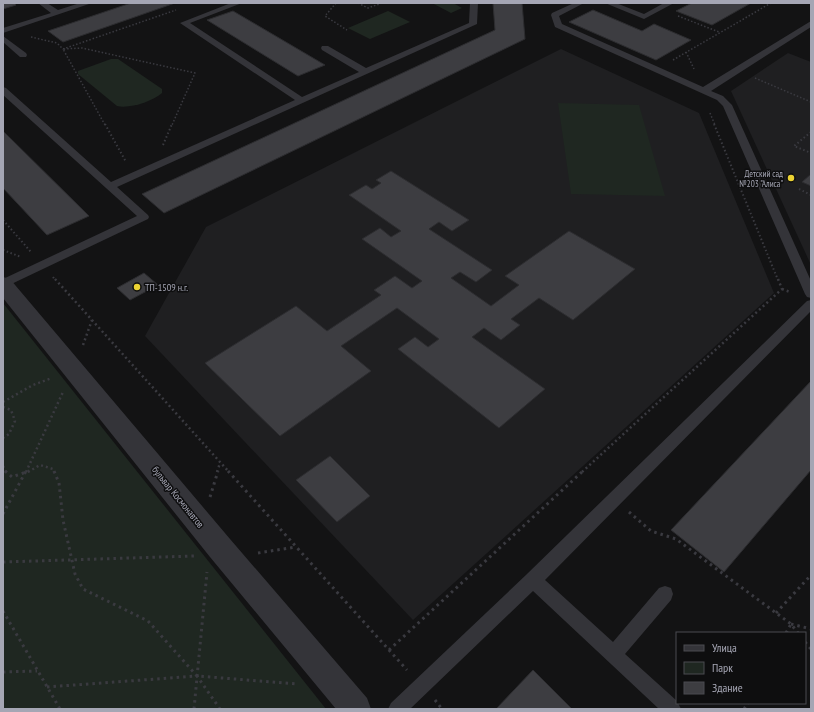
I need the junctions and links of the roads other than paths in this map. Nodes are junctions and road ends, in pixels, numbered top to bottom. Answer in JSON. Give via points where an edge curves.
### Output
{"nodes":[{"id":1,"x":42,"y":3,"type":"edge"},
{"id":2,"x":88,"y":3,"type":"edge"},
{"id":3,"x":238,"y":3,"type":"edge"},
{"id":4,"x":474,"y":3,"type":"edge"},
{"id":5,"x":580,"y":3,"type":"edge"},
{"id":6,"x":609,"y":3,"type":"edge"},
{"id":7,"x":670,"y":3,"type":"edge"},
{"id":8,"x":57,"y":13,"type":"junction"},
{"id":9,"x":811,"y":23,"type":"edge"},
{"id":10,"x":4,"y":33,"type":"edge"},
{"id":11,"x":325,"y":48,"type":"dead end"},
{"id":12,"x":23,"y":55,"type":"dead end"},
{"id":13,"x":366,"y":72,"type":"junction"},
{"id":14,"x":3,"y":90,"type":"edge"},
{"id":15,"x":704,"y":91,"type":"junction"},
{"id":16,"x":301,"y":100,"type":"junction"},
{"id":17,"x":110,"y":186,"type":"junction"},
{"id":18,"x":3,"y":284,"type":"edge"},
{"id":19,"x":811,"y":294,"type":"edge"},
{"id":20,"x":811,"y":304,"type":"edge"},
{"id":21,"x":532,"y":580,"type":"junction"},
{"id":22,"x":664,"y":594,"type":"dead end"},
{"id":23,"x":613,"y":655,"type":"junction"},
{"id":24,"x":356,"y":709,"type":"edge"},
{"id":25,"x":396,"y":709,"type":"edge"},
{"id":26,"x":672,"y":709,"type":"edge"}],
"edges":[{"from":1,"to":8,"type":"lane"},
{"from":2,"to":8,"type":"lane"},
{"from":3,"to":16,"type":"lane","via":[[184,23]]},
{"from":4,"to":13,"type":"lane","via":[[473,24]]},
{"from":5,"to":15,"type":"lane","via":[[555,15],[558,25]]},
{"from":6,"to":7,"type":"lane","via":[[644,17]]},
{"from":8,"to":10,"type":"lane"},
{"from":9,"to":15,"type":"lane"},
{"from":10,"to":12,"type":"lane"},
{"from":11,"to":13,"type":"lane"},
{"from":13,"to":16,"type":"lane"},
{"from":14,"to":17,"type":"lane"},
{"from":15,"to":19,"type":"lane","via":[[720,98],[727,105]]},
{"from":16,"to":17,"type":"lane"},
{"from":17,"to":18,"type":"lane","via":[[144,217]]},
{"from":18,"to":24,"type":"street","name":"бульвар Космонавтов"},
{"from":20,"to":21,"type":"lane"},
{"from":21,"to":23,"type":"lane"},
{"from":21,"to":25,"type":"lane"},
{"from":22,"to":23,"type":"lane"},
{"from":23,"to":26,"type":"lane"}]}
